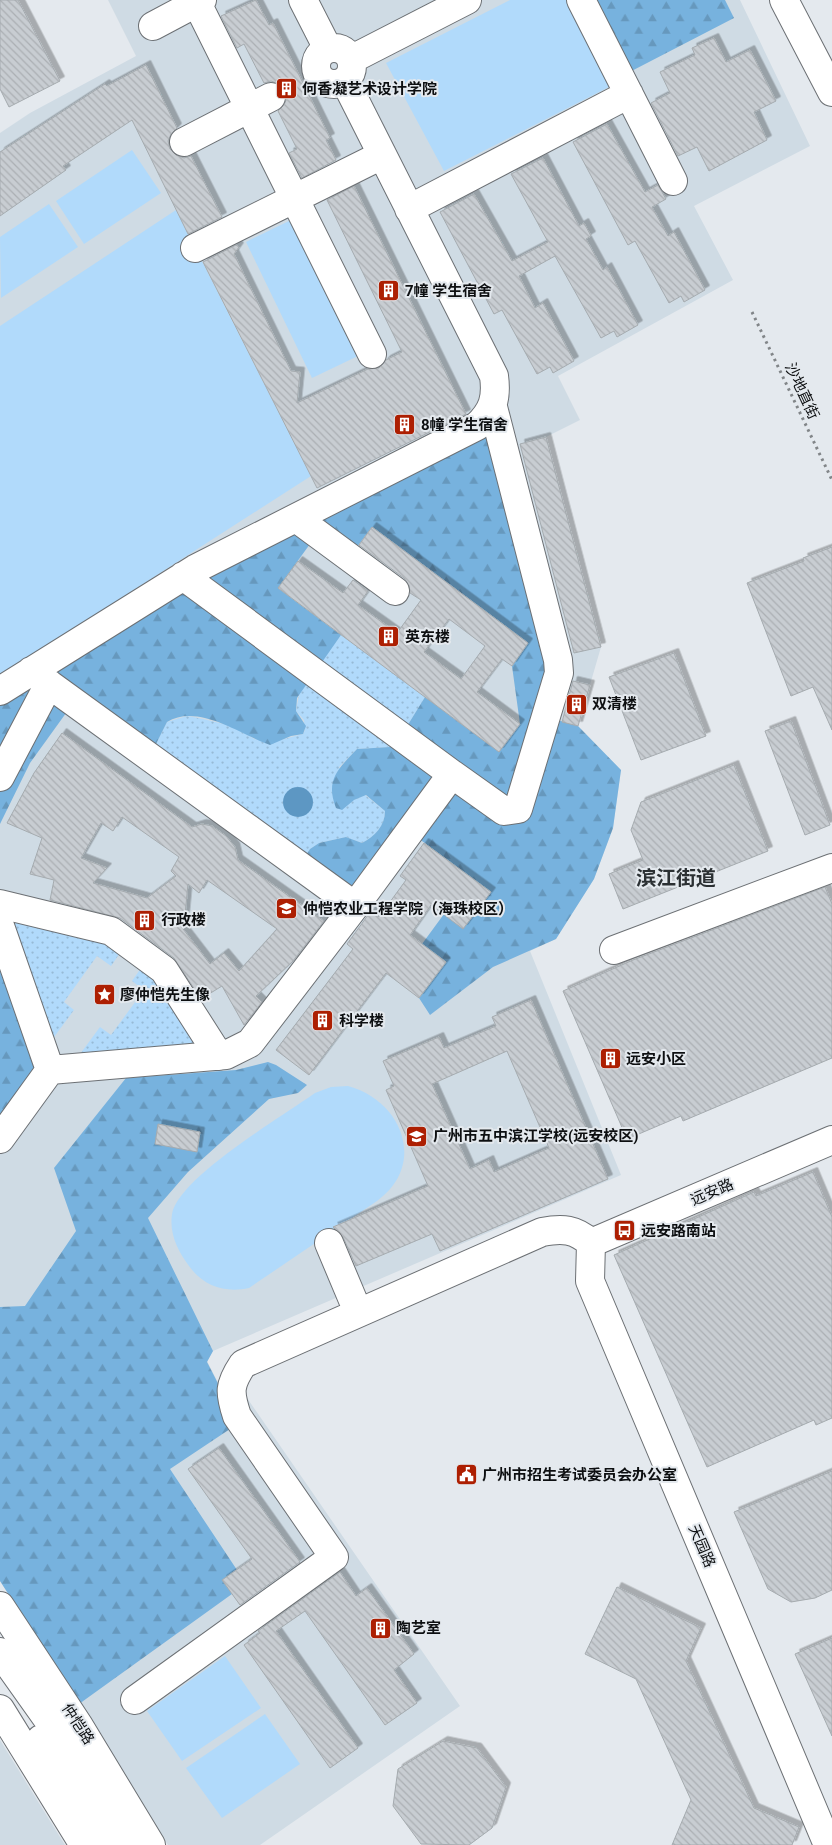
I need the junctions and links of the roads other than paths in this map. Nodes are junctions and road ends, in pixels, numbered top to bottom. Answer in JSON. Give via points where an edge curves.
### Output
{"nodes":[{"id":1,"x":303,"y":0,"type":"edge"},
{"id":2,"x":465,"y":0,"type":"edge"},
{"id":3,"x":581,"y":0,"type":"edge"},
{"id":4,"x":784,"y":0,"type":"edge"},
{"id":5,"x":199,"y":1,"type":"edge"},
{"id":6,"x":154,"y":26,"type":"dead end"},
{"id":7,"x":342,"y":63,"type":"junction"},
{"id":8,"x":832,"y":92,"type":"edge"},
{"id":9,"x":629,"y":94,"type":"junction"},
{"id":10,"x":260,"y":103,"type":"junction"},
{"id":11,"x":184,"y":142,"type":"dead end"},
{"id":12,"x":382,"y":155,"type":"junction"},
{"id":13,"x":673,"y":182,"type":"dead end"},
{"id":14,"x":295,"y":198,"type":"junction"},
{"id":15,"x":409,"y":209,"type":"junction"},
{"id":16,"x":195,"y":248,"type":"dead end"},
{"id":17,"x":372,"y":354,"type":"dead end"},
{"id":18,"x":492,"y":407,"type":"junction"},
{"id":19,"x":296,"y":518,"type":"junction"},
{"id":20,"x":183,"y":576,"type":"junction"},
{"id":21,"x":395,"y":591,"type":"dead end"},
{"id":22,"x":40,"y":678,"type":"junction"},
{"id":23,"x":0,"y":691,"type":"edge"},
{"id":24,"x":452,"y":774,"type":"junction"},
{"id":25,"x":0,"y":777,"type":"edge"},
{"id":26,"x":832,"y":868,"type":"edge"},
{"id":27,"x":0,"y":904,"type":"edge"},
{"id":28,"x":355,"y":906,"type":"junction"},
{"id":29,"x":0,"y":926,"type":"edge"},
{"id":30,"x":614,"y":950,"type":"dead end"},
{"id":31,"x":219,"y":1056,"type":"junction"},
{"id":32,"x":50,"y":1070,"type":"junction"},
{"id":33,"x":0,"y":1139,"type":"edge"},
{"id":34,"x":832,"y":1140,"type":"edge"},
{"id":35,"x":329,"y":1243,"type":"dead end"},
{"id":36,"x":591,"y":1243,"type":"junction"},
{"id":37,"x":358,"y":1312,"type":"junction"},
{"id":38,"x":0,"y":1606,"type":"edge"},
{"id":39,"x":0,"y":1652,"type":"edge"},
{"id":40,"x":0,"y":1673,"type":"edge"},
{"id":41,"x":135,"y":1700,"type":"dead end"},
{"id":42,"x":0,"y":1708,"type":"edge"},
{"id":43,"x":84,"y":1845,"type":"edge"},
{"id":44,"x":108,"y":1845,"type":"edge"},
{"id":45,"x":137,"y":1845,"type":"edge"},
{"id":46,"x":151,"y":1845,"type":"edge"},
{"id":47,"x":828,"y":1845,"type":"edge"}],
"edges":[{"from":1,"to":7,"type":"main road"},
{"from":2,"to":7,"type":"main road"},
{"from":3,"to":9,"type":"main road"},
{"from":4,"to":8,"type":"main road"},
{"from":5,"to":6,"type":"main road"},
{"from":5,"to":10,"type":"main road"},
{"from":7,"to":12,"type":"main road"},
{"from":9,"to":13,"type":"main road"},
{"from":9,"to":15,"type":"main road"},
{"from":10,"to":11,"type":"main road"},
{"from":10,"to":14,"type":"main road"},
{"from":12,"to":14,"type":"main road"},
{"from":12,"to":15,"type":"main road"},
{"from":14,"to":16,"type":"main road"},
{"from":14,"to":17,"type":"main road"},
{"from":15,"to":18,"type":"main road","via":[[494,376],[496,392]]},
{"from":18,"to":19,"type":"main road","via":[[477,426]]},
{"from":18,"to":24,"type":"main road","via":[[559,673],[518,809],[504,811]]},
{"from":19,"to":20,"type":"main road"},
{"from":19,"to":21,"type":"main road"},
{"from":20,"to":22,"type":"main road"},
{"from":20,"to":24,"type":"main road"},
{"from":22,"to":23,"type":"main road"},
{"from":22,"to":25,"type":"main road"},
{"from":22,"to":28,"type":"main road"},
{"from":24,"to":28,"type":"main road"},
{"from":26,"to":30,"type":"main road"},
{"from":27,"to":31,"type":"main road","via":[[110,932],[164,970]]},
{"from":28,"to":31,"type":"main road","via":[[259,1032],[239,1050]]},
{"from":29,"to":32,"type":"main road"},
{"from":31,"to":32,"type":"main road"},
{"from":32,"to":33,"type":"main road"},
{"from":34,"to":36,"type":"main road","name":"远安路"},
{"from":35,"to":37,"type":"main road"},
{"from":36,"to":37,"type":"main road","via":[[574,1231],[560,1228],[542,1232]]},
{"from":36,"to":47,"type":"main road","name":"天园路","via":[[590,1281]]},
{"from":37,"to":41,"type":"main road","via":[[243,1364],[230,1389],[237,1416],[334,1557]]},
{"from":38,"to":46,"type":"main road","name":"仲恺路","via":[[79,1726]]},
{"from":39,"to":45,"type":"main road"},
{"from":40,"to":44,"type":"main road"},
{"from":42,"to":43,"type":"main road"}]}
